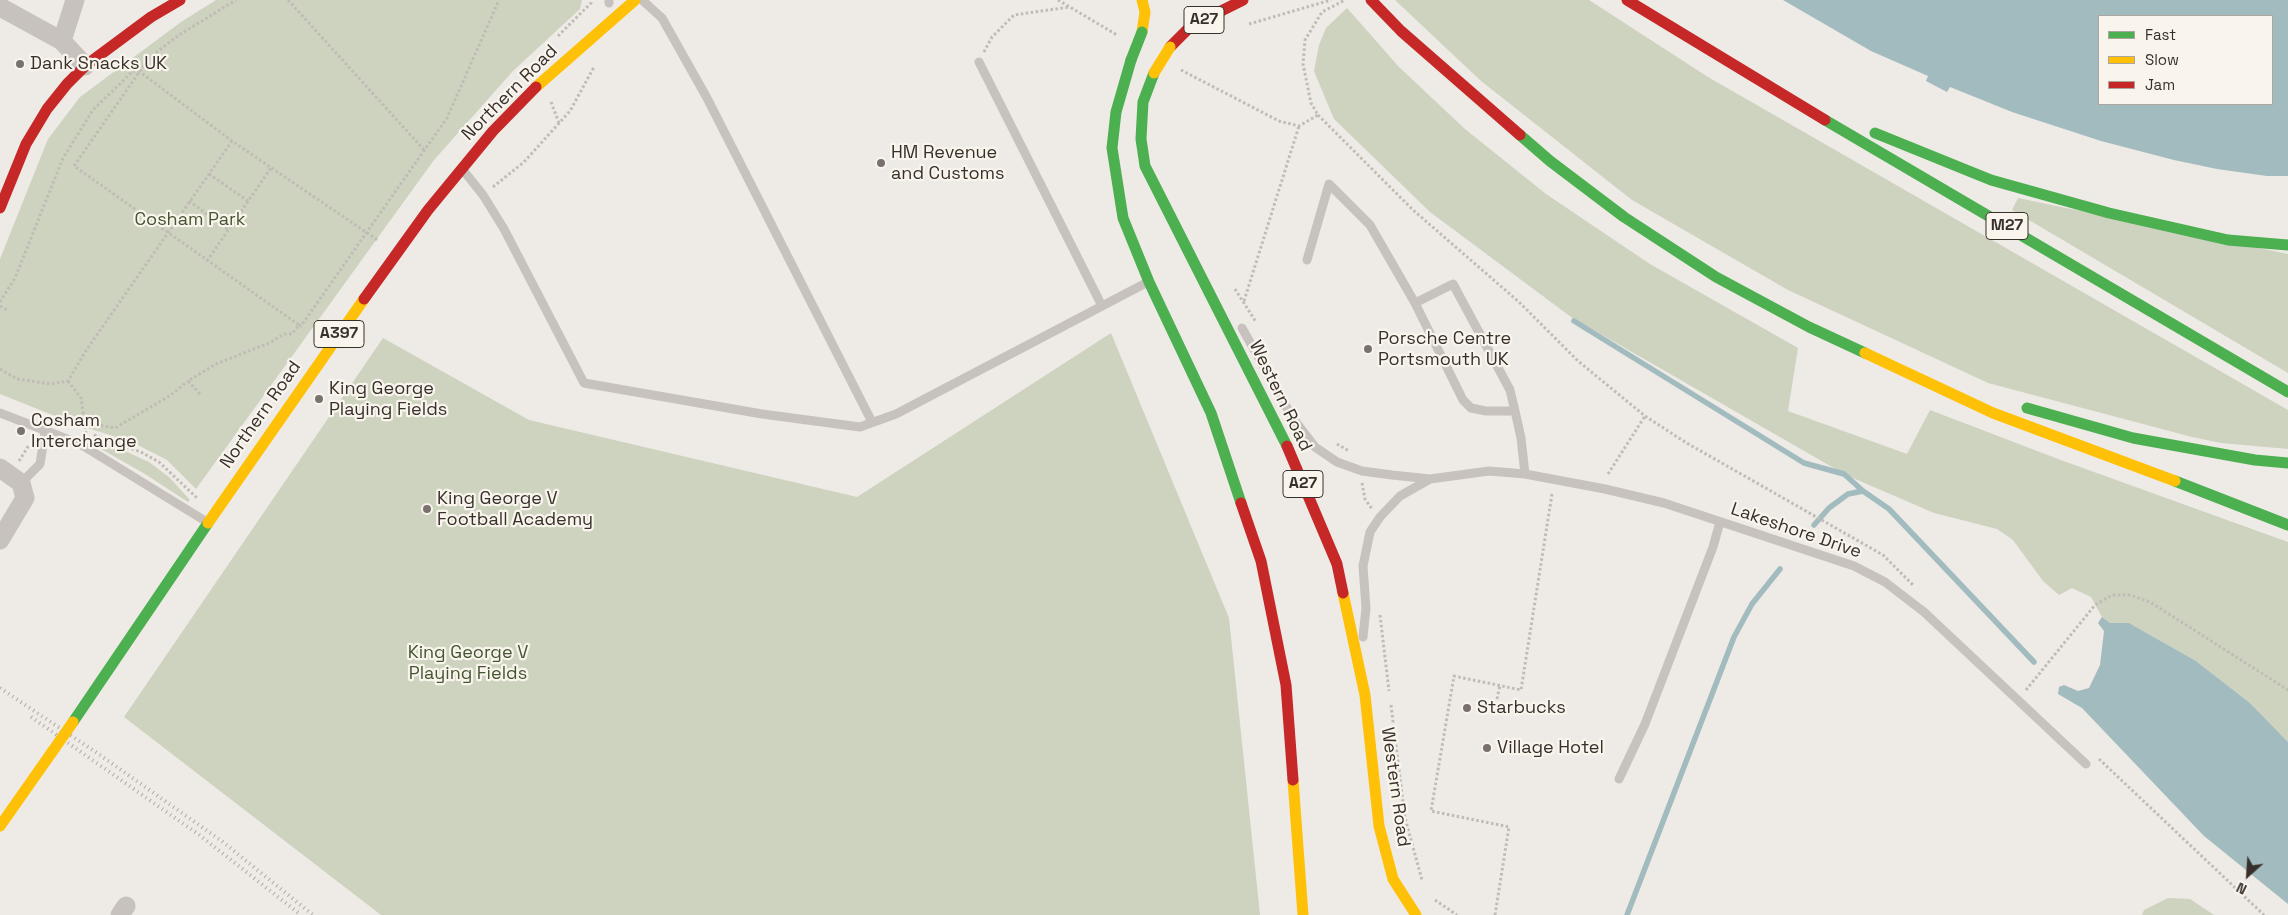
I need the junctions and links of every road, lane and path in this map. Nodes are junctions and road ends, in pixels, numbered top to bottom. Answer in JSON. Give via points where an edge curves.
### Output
{"nodes":[{"id":1,"x":75,"y":0,"type":"edge"},
{"id":2,"x":180,"y":0,"type":"edge"},
{"id":3,"x":236,"y":0,"type":"edge"},
{"id":4,"x":288,"y":0,"type":"edge"},
{"id":5,"x":499,"y":0,"type":"edge"},
{"id":6,"x":635,"y":0,"type":"edge"},
{"id":7,"x":642,"y":0,"type":"edge"},
{"id":8,"x":1142,"y":0,"type":"edge"},
{"id":9,"x":1243,"y":0,"type":"edge"},
{"id":10,"x":1331,"y":0,"type":"edge"},
{"id":11,"x":1345,"y":0,"type":"edge"},
{"id":12,"x":1371,"y":0,"type":"edge"},
{"id":13,"x":1626,"y":0,"type":"edge"},
{"id":14,"x":610,"y":1,"type":"edge"},
{"id":15,"x":1070,"y":6,"type":"dead end"},
{"id":16,"x":0,"y":7,"type":"edge"},
{"id":17,"x":1248,"y":24,"type":"dead end"},
{"id":18,"x":62,"y":40,"type":"junction"},
{"id":19,"x":580,"y":48,"type":"junction"},
{"id":20,"x":1725,"y":60,"type":"junction"},
{"id":21,"x":979,"y":62,"type":"joint"},
{"id":22,"x":86,"y":66,"type":"junction"},
{"id":23,"x":140,"y":72,"type":"junction"},
{"id":24,"x":549,"y":98,"type":"dead end"},
{"id":25,"x":1318,"y":115,"type":"junction"},
{"id":26,"x":232,"y":141,"type":"junction"},
{"id":27,"x":426,"y":151,"type":"junction"},
{"id":28,"x":271,"y":168,"type":"junction"},
{"id":29,"x":462,"y":168,"type":"junction"},
{"id":30,"x":209,"y":174,"type":"junction"},
{"id":31,"x":483,"y":195,"type":"junction"},
{"id":32,"x":189,"y":201,"type":"junction"},
{"id":33,"x":248,"y":201,"type":"junction"},
{"id":34,"x":0,"y":208,"type":"edge"},
{"id":35,"x":229,"y":230,"type":"junction"},
{"id":36,"x":367,"y":232,"type":"junction"},
{"id":37,"x":167,"y":233,"type":"junction"},
{"id":38,"x":379,"y":241,"type":"dead end"},
{"id":39,"x":2288,"y":245,"type":"edge"},
{"id":40,"x":1190,"y":258,"type":"junction"},
{"id":41,"x":1307,"y":260,"type":"dead end"},
{"id":42,"x":207,"y":261,"type":"junction"},
{"id":43,"x":1149,"y":282,"type":"junction"},
{"id":44,"x":1232,"y":286,"type":"dead end"},
{"id":45,"x":1220,"y":291,"type":"dead end"},
{"id":46,"x":1244,"y":301,"type":"junction"},
{"id":47,"x":1415,"y":303,"type":"junction"},
{"id":48,"x":0,"y":304,"type":"edge"},
{"id":49,"x":1102,"y":306,"type":"junction"},
{"id":50,"x":7,"y":310,"type":"dead end"},
{"id":51,"x":1235,"y":315,"type":"dead end"},
{"id":52,"x":299,"y":325,"type":"junction"},
{"id":53,"x":1258,"y":327,"type":"dead end"},
{"id":54,"x":1882,"y":362,"type":"junction"},
{"id":55,"x":0,"y":369,"type":"edge"},
{"id":56,"x":68,"y":381,"type":"junction"},
{"id":57,"x":188,"y":381,"type":"junction"},
{"id":58,"x":2288,"y":392,"type":"edge"},
{"id":59,"x":200,"y":394,"type":"dead end"},
{"id":60,"x":1981,"y":394,"type":"dead end"},
{"id":61,"x":2017,"y":405,"type":"dead end"},
{"id":62,"x":1515,"y":410,"type":"junction"},
{"id":63,"x":0,"y":413,"type":"edge"},
{"id":64,"x":1645,"y":416,"type":"junction"},
{"id":65,"x":872,"y":422,"type":"junction"},
{"id":66,"x":86,"y":423,"type":"junction"},
{"id":67,"x":45,"y":432,"type":"junction"},
{"id":68,"x":32,"y":440,"type":"dead end"},
{"id":69,"x":1332,"y":441,"type":"dead end"},
{"id":70,"x":1355,"y":454,"type":"dead end"},
{"id":71,"x":2288,"y":463,"type":"edge"},
{"id":72,"x":9,"y":466,"type":"edge"},
{"id":73,"x":1526,"y":474,"type":"junction"},
{"id":74,"x":1608,"y":474,"type":"dead end"},
{"id":75,"x":1362,"y":478,"type":"dead end"},
{"id":76,"x":1430,"y":479,"type":"junction"},
{"id":77,"x":21,"y":482,"type":"junction"},
{"id":78,"x":1552,"y":494,"type":"dead end"},
{"id":79,"x":197,"y":498,"type":"dead end"},
{"id":80,"x":1374,"y":510,"type":"dead end"},
{"id":81,"x":1720,"y":522,"type":"junction"},
{"id":82,"x":209,"y":524,"type":"junction"},
{"id":83,"x":2288,"y":525,"type":"edge"},
{"id":84,"x":1830,"y":526,"type":"dead end"},
{"id":85,"x":0,"y":540,"type":"edge"},
{"id":86,"x":1380,"y":613,"type":"dead end"},
{"id":87,"x":1360,"y":668,"type":"junction"},
{"id":88,"x":1500,"y":685,"type":"junction"},
{"id":89,"x":2288,"y":690,"type":"edge"},
{"id":90,"x":1497,"y":699,"type":"dead end"},
{"id":91,"x":2018,"y":700,"type":"junction"},
{"id":92,"x":2086,"y":764,"type":"dead end"},
{"id":93,"x":2113,"y":772,"type":"dead end"},
{"id":94,"x":1619,"y":779,"type":"dead end"},
{"id":95,"x":0,"y":826,"type":"edge"},
{"id":96,"x":1423,"y":884,"type":"dead end"},
{"id":97,"x":1433,"y":897,"type":"dead end"},
{"id":98,"x":1303,"y":915,"type":"edge"},
{"id":99,"x":1416,"y":915,"type":"edge"},
{"id":100,"x":1457,"y":915,"type":"edge"},
{"id":101,"x":1495,"y":915,"type":"edge"},
{"id":102,"x":2264,"y":915,"type":"edge"}],
"edges":[{"from":1,"to":18,"type":"street"},
{"from":2,"to":22,"type":"main road"},
{"from":3,"to":23,"type":"path","via":[[179,35],[149,58]]},
{"from":4,"to":27,"type":"path"},
{"from":5,"to":27,"type":"path","via":[[447,118]]},
{"from":6,"to":19,"type":"main road","name":"Northern Road","number":"A397"},
{"from":7,"to":65,"type":"lane","via":[[662,18],[707,98]]},
{"from":8,"to":43,"type":"main road","bridge":true,"via":[[1145,12],[1142,32],[1116,112],[1112,148],[1124,218]]},
{"from":9,"to":40,"type":"main road","name":"Western Road","number":"A27","bridge":true,"via":[[1191,26],[1170,47],[1154,72],[1143,102],[1141,139],[1145,166]]},
{"from":10,"to":17,"type":"path"},
{"from":11,"to":25,"type":"path","via":[[1322,12],[1305,40],[1303,64]]},
{"from":12,"to":54,"type":"main road","via":[[1401,31],[1550,161],[1624,217],[1716,277]]},
{"from":13,"to":20,"type":"main road","number":"M27"},
{"from":14,"to":19,"type":"main road","name":"Northern Road","number":"A397"},
{"from":15,"to":21,"type":"path","via":[[1014,15],[992,37]]},
{"from":16,"to":18,"type":"street"},
{"from":18,"to":22,"type":"street"},
{"from":19,"to":29,"type":"main road","name":"Northern Road","number":"A397","via":[[538,84]]},
{"from":20,"to":39,"type":"main road","via":[[1862,127],[1991,180],[2110,213],[2228,240]]},
{"from":20,"to":58,"type":"main road","number":"M27"},
{"from":21,"to":49,"type":"lane"},
{"from":22,"to":34,"type":"main road","via":[[47,108],[26,144]]},
{"from":23,"to":26,"type":"path"},
{"from":23,"to":37,"type":"path","via":[[74,166]]},
{"from":23,"to":48,"type":"path","via":[[133,70],[93,110],[76,135],[53,180],[15,278]]},
{"from":24,"to":31,"type":"path","via":[[559,122],[524,162]]},
{"from":25,"to":46,"type":"path","via":[[1299,126]]},
{"from":25,"to":64,"type":"path","via":[[1413,210],[1519,302],[1578,361]]},
{"from":26,"to":28,"type":"path"},
{"from":26,"to":30,"type":"path"},
{"from":27,"to":36,"type":"path"},
{"from":28,"to":33,"type":"path"},
{"from":28,"to":36,"type":"path"},
{"from":29,"to":31,"type":"lane"},
{"from":29,"to":82,"type":"main road","name":"Northern Road","number":"A397","via":[[405,241]]},
{"from":30,"to":32,"type":"path"},
{"from":30,"to":33,"type":"path"},
{"from":31,"to":65,"type":"lane","via":[[584,383],[860,427]]},
{"from":32,"to":35,"type":"path"},
{"from":32,"to":37,"type":"path"},
{"from":33,"to":35,"type":"path"},
{"from":35,"to":42,"type":"path"},
{"from":36,"to":38,"type":"path"},
{"from":36,"to":52,"type":"path"},
{"from":37,"to":42,"type":"path"},
{"from":37,"to":56,"type":"path"},
{"from":40,"to":45,"type":"lane"},
{"from":40,"to":87,"type":"main road","name":"Western Road","number":"A27","via":[[1281,433],[1337,564]]},
{"from":41,"to":47,"type":"lane","via":[[1329,184],[1370,225]]},
{"from":42,"to":52,"type":"path"},
{"from":43,"to":49,"type":"lane"},
{"from":43,"to":98,"type":"main road","via":[[1211,413],[1261,561],[1286,685]]},
{"from":44,"to":46,"type":"path"},
{"from":46,"to":53,"type":"path"},
{"from":47,"to":62,"type":"lane","via":[[1463,400],[1479,410]]},
{"from":47,"to":62,"type":"lane","via":[[1454,284],[1510,390]]},
{"from":48,"to":50,"type":"path"},
{"from":49,"to":65,"type":"lane","via":[[904,409]]},
{"from":51,"to":76,"type":"lane","via":[[1292,418],[1314,446],[1336,462],[1362,471]]},
{"from":52,"to":57,"type":"path","via":[[292,334],[284,334],[216,364]]},
{"from":54,"to":60,"type":"main road"},
{"from":54,"to":83,"type":"main road","via":[[1993,413]]},
{"from":55,"to":56,"type":"path","via":[[17,379],[51,384]]},
{"from":56,"to":66,"type":"path","via":[[81,398]]},
{"from":57,"to":59,"type":"path"},
{"from":57,"to":66,"type":"path","via":[[171,395],[115,428]]},
{"from":61,"to":71,"type":"main road","via":[[2133,438]]},
{"from":62,"to":73,"type":"lane"},
{"from":63,"to":67,"type":"lane"},
{"from":64,"to":74,"type":"path"},
{"from":64,"to":84,"type":"path"},
{"from":66,"to":79,"type":"path","via":[[86,433],[147,455],[171,471]]},
{"from":67,"to":77,"type":"lane","via":[[40,464]]},
{"from":67,"to":82,"type":"lane","via":[[101,455]]},
{"from":68,"to":72,"type":"path"},
{"from":69,"to":70,"type":"path"},
{"from":72,"to":77,"type":"street"},
{"from":73,"to":76,"type":"lane","name":"Lakeshore Drive","via":[[1489,472]]},
{"from":73,"to":81,"type":"lane","name":"Lakeshore Drive","via":[[1664,503]]},
{"from":75,"to":80,"type":"path","via":[[1364,499]]},
{"from":76,"to":87,"type":"lane","via":[[1400,496],[1370,532],[1364,566],[1366,608]]},
{"from":77,"to":85,"type":"street","via":[[25,498]]},
{"from":78,"to":88,"type":"path","via":[[1521,690]]},
{"from":81,"to":91,"type":"lane","name":"Lakeshore Drive","via":[[1854,566],[1886,582],[1924,612]]},
{"from":81,"to":94,"type":"lane","via":[[1707,564]]},
{"from":82,"to":95,"type":"main road","name":"Northern Road","number":"A397","bridge":true},
{"from":86,"to":96,"type":"path","via":[[1405,818]]},
{"from":87,"to":99,"type":"main road","name":"Western Road","number":"A27","via":[[1379,826],[1393,879]]},
{"from":88,"to":90,"type":"path"},
{"from":88,"to":101,"type":"path","via":[[1454,676],[1431,811],[1510,827]]},
{"from":89,"to":91,"type":"path","via":[[2150,602],[2130,595],[2112,595],[2095,605]]},
{"from":91,"to":92,"type":"lane","name":"Lakeshore Drive"},
{"from":93,"to":102,"type":"path"},
{"from":97,"to":100,"type":"path"}]}
